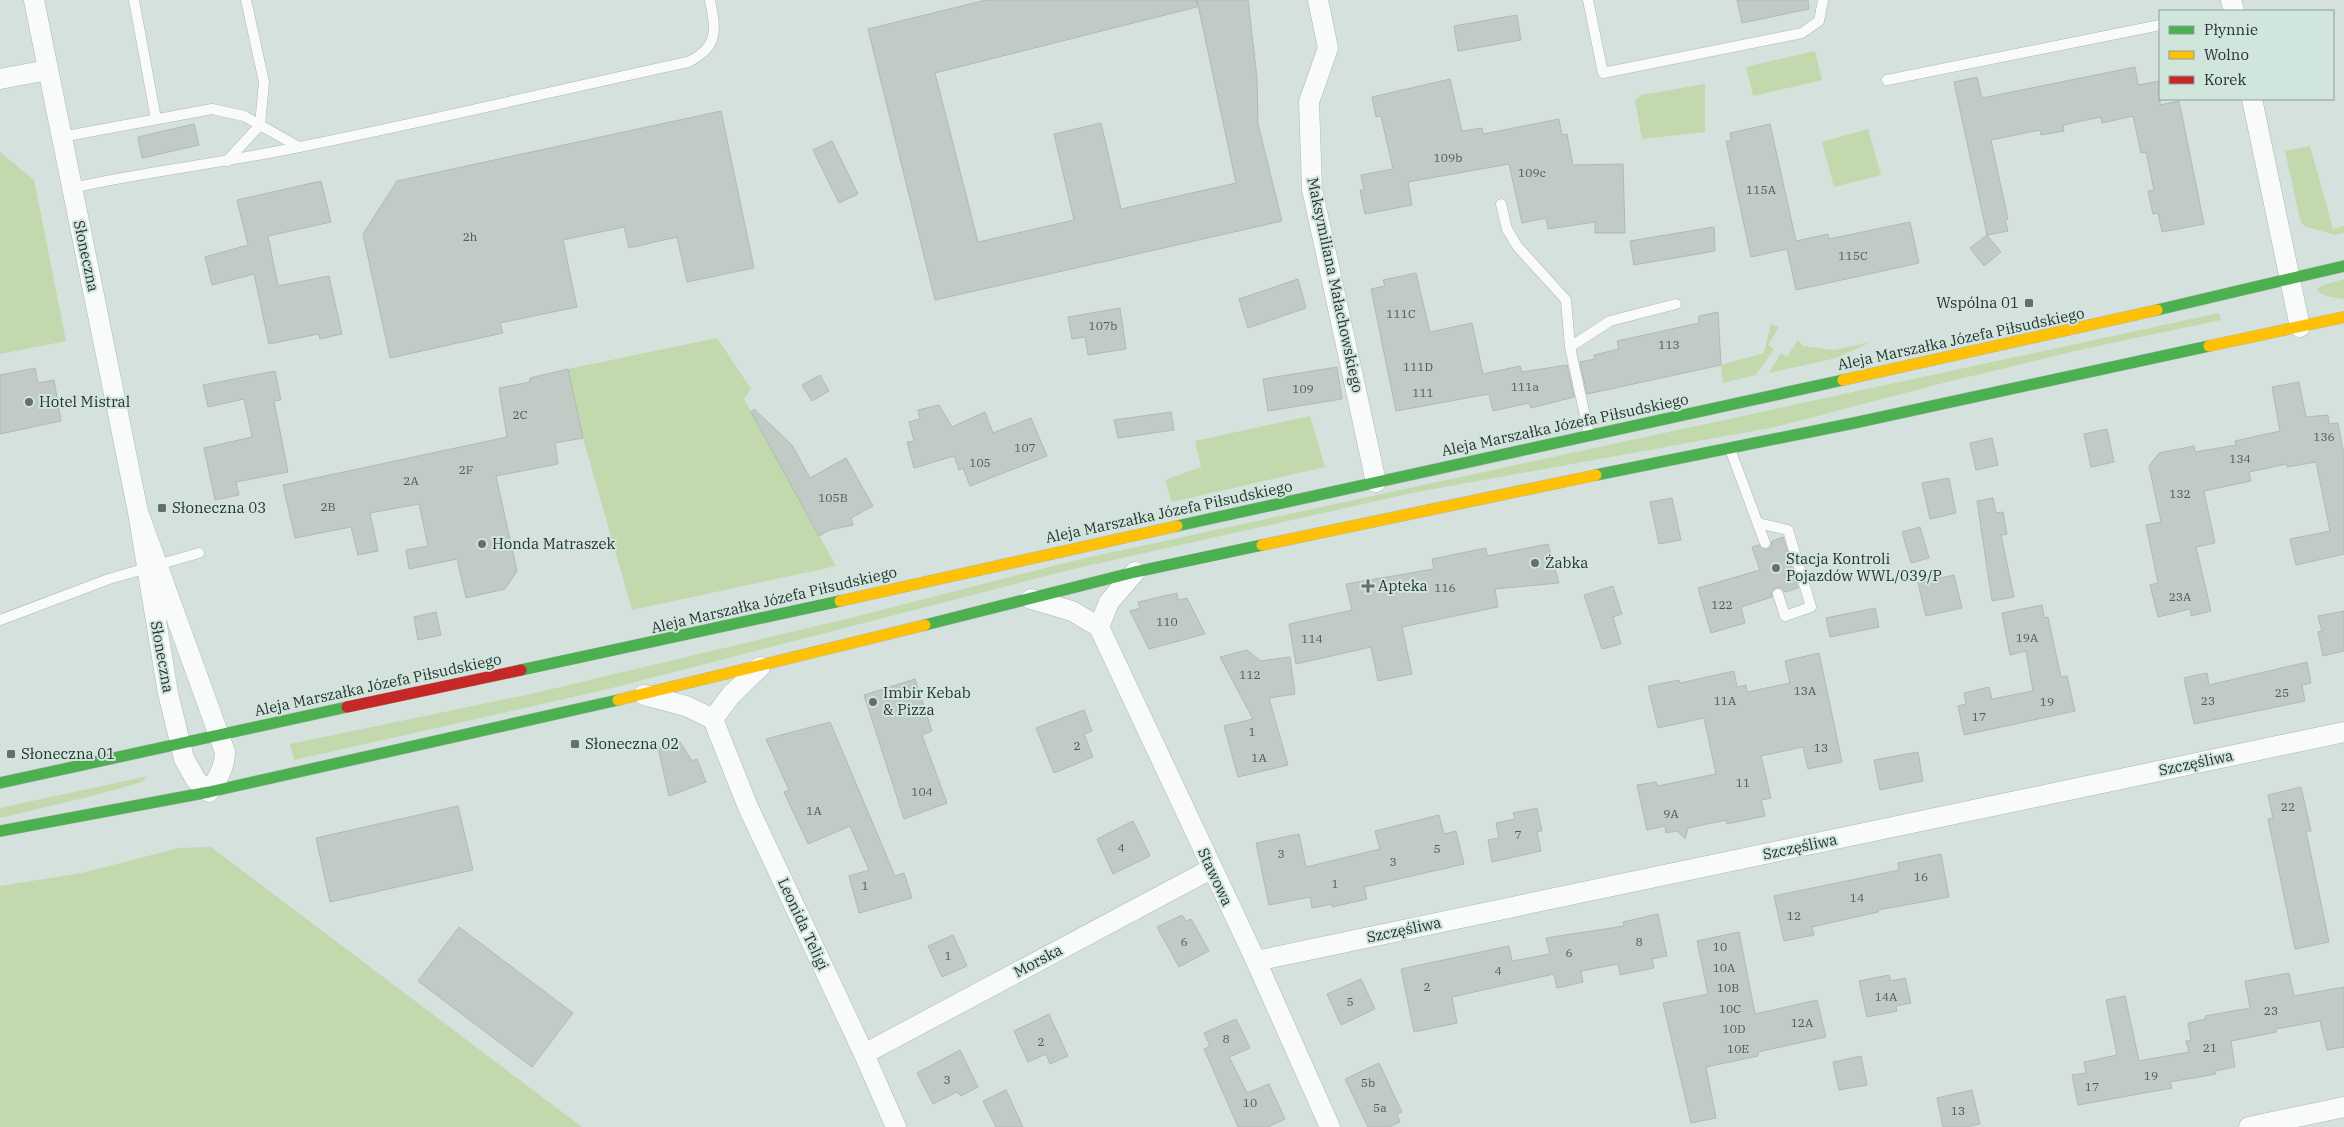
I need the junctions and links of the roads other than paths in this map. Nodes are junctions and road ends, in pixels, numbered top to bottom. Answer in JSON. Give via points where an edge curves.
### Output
{"nodes":[{"id":1,"x":34,"y":0,"type":"edge"},
{"id":2,"x":134,"y":0,"type":"edge"},
{"id":3,"x":246,"y":0,"type":"edge"},
{"id":4,"x":710,"y":0,"type":"edge"},
{"id":5,"x":1318,"y":0,"type":"edge"},
{"id":6,"x":1588,"y":0,"type":"edge"},
{"id":7,"x":1823,"y":0,"type":"edge"},
{"id":8,"x":2159,"y":25,"type":"edge"},
{"id":9,"x":48,"y":70,"type":"junction"},
{"id":10,"x":0,"y":79,"type":"edge"},
{"id":11,"x":1887,"y":80,"type":"dead end"},
{"id":12,"x":2252,"y":100,"type":"edge"},
{"id":13,"x":156,"y":119,"type":"junction"},
{"id":14,"x":260,"y":125,"type":"junction"},
{"id":15,"x":61,"y":137,"type":"junction"},
{"id":16,"x":299,"y":148,"type":"junction"},
{"id":17,"x":227,"y":161,"type":"junction"},
{"id":18,"x":72,"y":188,"type":"junction"},
{"id":19,"x":1502,"y":204,"type":"dead end"},
{"id":20,"x":2344,"y":266,"type":"edge"},
{"id":21,"x":2291,"y":279,"type":"junction"},
{"id":22,"x":1676,"y":304,"type":"dead end"},
{"id":23,"x":2344,"y":317,"type":"edge"},
{"id":24,"x":2300,"y":327,"type":"junction"},
{"id":25,"x":1570,"y":347,"type":"junction"},
{"id":26,"x":1589,"y":435,"type":"junction"},
{"id":27,"x":1730,"y":448,"type":"junction"},
{"id":28,"x":1376,"y":482,"type":"junction"},
{"id":29,"x":1758,"y":523,"type":"junction"},
{"id":30,"x":1766,"y":543,"type":"dead end"},
{"id":31,"x":199,"y":553,"type":"dead end"},
{"id":32,"x":152,"y":567,"type":"junction"},
{"id":33,"x":1134,"y":572,"type":"junction"},
{"id":34,"x":1778,"y":594,"type":"dead end"},
{"id":35,"x":1027,"y":598,"type":"junction"},
{"id":36,"x":0,"y":620,"type":"edge"},
{"id":37,"x":1099,"y":627,"type":"junction"},
{"id":38,"x":760,"y":666,"type":"junction"},
{"id":39,"x":642,"y":694,"type":"junction"},
{"id":40,"x":714,"y":720,"type":"junction"},
{"id":41,"x":2344,"y":732,"type":"edge"},
{"id":42,"x":220,"y":736,"type":"junction"},
{"id":43,"x":181,"y":745,"type":"junction"},
{"id":44,"x":0,"y":784,"type":"edge"},
{"id":45,"x":209,"y":792,"type":"junction"},
{"id":46,"x":0,"y":830,"type":"edge"},
{"id":47,"x":1211,"y":869,"type":"junction"},
{"id":48,"x":1256,"y":961,"type":"junction"},
{"id":49,"x":864,"y":1054,"type":"junction"},
{"id":50,"x":2344,"y":1107,"type":"edge"},
{"id":51,"x":896,"y":1127,"type":"edge"},
{"id":52,"x":1330,"y":1127,"type":"edge"},
{"id":53,"x":2249,"y":1127,"type":"edge"}],
"edges":[{"from":1,"to":9,"type":"street","name":"Słoneczna"},
{"from":2,"to":13,"type":"lane"},
{"from":3,"to":14,"type":"lane","via":[[264,82]]},
{"from":4,"to":16,"type":"lane","via":[[716,26],[713,38],[704,54],[688,62]]},
{"from":5,"to":28,"type":"street","name":"Maksymiliana Małachowskiego","via":[[1328,48],[1309,102],[1312,189]]},
{"from":6,"to":7,"type":"lane","via":[[1603,73],[1802,33],[1819,21]]},
{"from":8,"to":11,"type":"lane"},
{"from":9,"to":10,"type":"street"},
{"from":9,"to":15,"type":"street","name":"Słoneczna"},
{"from":12,"to":21,"type":"street"},
{"from":13,"to":14,"type":"lane","via":[[212,109],[244,116]]},
{"from":13,"to":15,"type":"lane"},
{"from":14,"to":16,"type":"lane"},
{"from":14,"to":17,"type":"lane"},
{"from":15,"to":18,"type":"street","name":"Słoneczna"},
{"from":16,"to":17,"type":"lane"},
{"from":17,"to":18,"type":"lane"},
{"from":18,"to":32,"type":"street","name":"Słoneczna"},
{"from":19,"to":25,"type":"lane","via":[[1507,229],[1517,246],[1566,300]]},
{"from":20,"to":21,"type":"main road","name":"Aleja Marszałka Józefa Piłsudskiego"},
{"from":21,"to":24,"type":"street"},
{"from":21,"to":26,"type":"main road","name":"Aleja Marszałka Józefa Piłsudskiego"},
{"from":22,"to":25,"type":"lane","via":[[1610,321]]},
{"from":23,"to":24,"type":"main road"},
{"from":24,"to":27,"type":"main road"},
{"from":25,"to":26,"type":"lane"},
{"from":26,"to":28,"type":"main road","name":"Aleja Marszałka Józefa Piłsudskiego"},
{"from":27,"to":29,"type":"lane"},
{"from":27,"to":33,"type":"main road"},
{"from":28,"to":42,"type":"main road","name":"Aleja Marszałka Józefa Piłsudskiego"},
{"from":29,"to":30,"type":"lane"},
{"from":29,"to":34,"type":"lane","via":[[1788,530],[1811,607],[1786,616]]},
{"from":31,"to":32,"type":"lane"},
{"from":32,"to":36,"type":"lane","via":[[109,579]]},
{"from":32,"to":42,"type":"street","name":"Słoneczna"},
{"from":32,"to":43,"type":"street","name":"Słoneczna","via":[[168,693]]},
{"from":33,"to":35,"type":"main road"},
{"from":33,"to":37,"type":"street","via":[[1110,602]]},
{"from":35,"to":37,"type":"street","via":[[1072,611]]},
{"from":35,"to":38,"type":"main road"},
{"from":37,"to":47,"type":"street","name":"Stawowa"},
{"from":38,"to":39,"type":"main road"},
{"from":38,"to":40,"type":"street","via":[[731,695]]},
{"from":39,"to":40,"type":"street","via":[[686,706]]},
{"from":39,"to":45,"type":"main road"},
{"from":40,"to":49,"type":"street","name":"Leonida Teligi","via":[[748,807]]},
{"from":41,"to":48,"type":"street","name":"Szczęśliwa"},
{"from":42,"to":43,"type":"main road","name":"Aleja Marszałka Józefa Piłsudskiego"},
{"from":42,"to":45,"type":"street","name":"Słoneczna","via":[[225,762]]},
{"from":43,"to":44,"type":"main road","name":"Aleja Marszałka Józefa Piłsudskiego"},
{"from":43,"to":45,"type":"street","name":"Słoneczna","via":[[190,771]]},
{"from":45,"to":46,"type":"main road"},
{"from":47,"to":48,"type":"street","name":"Stawowa"},
{"from":47,"to":49,"type":"street","name":"Morska"},
{"from":48,"to":52,"type":"street","name":"Stawowa"},
{"from":49,"to":51,"type":"street","name":"Leonida Teligi"},
{"from":50,"to":53,"type":"street"}]}
